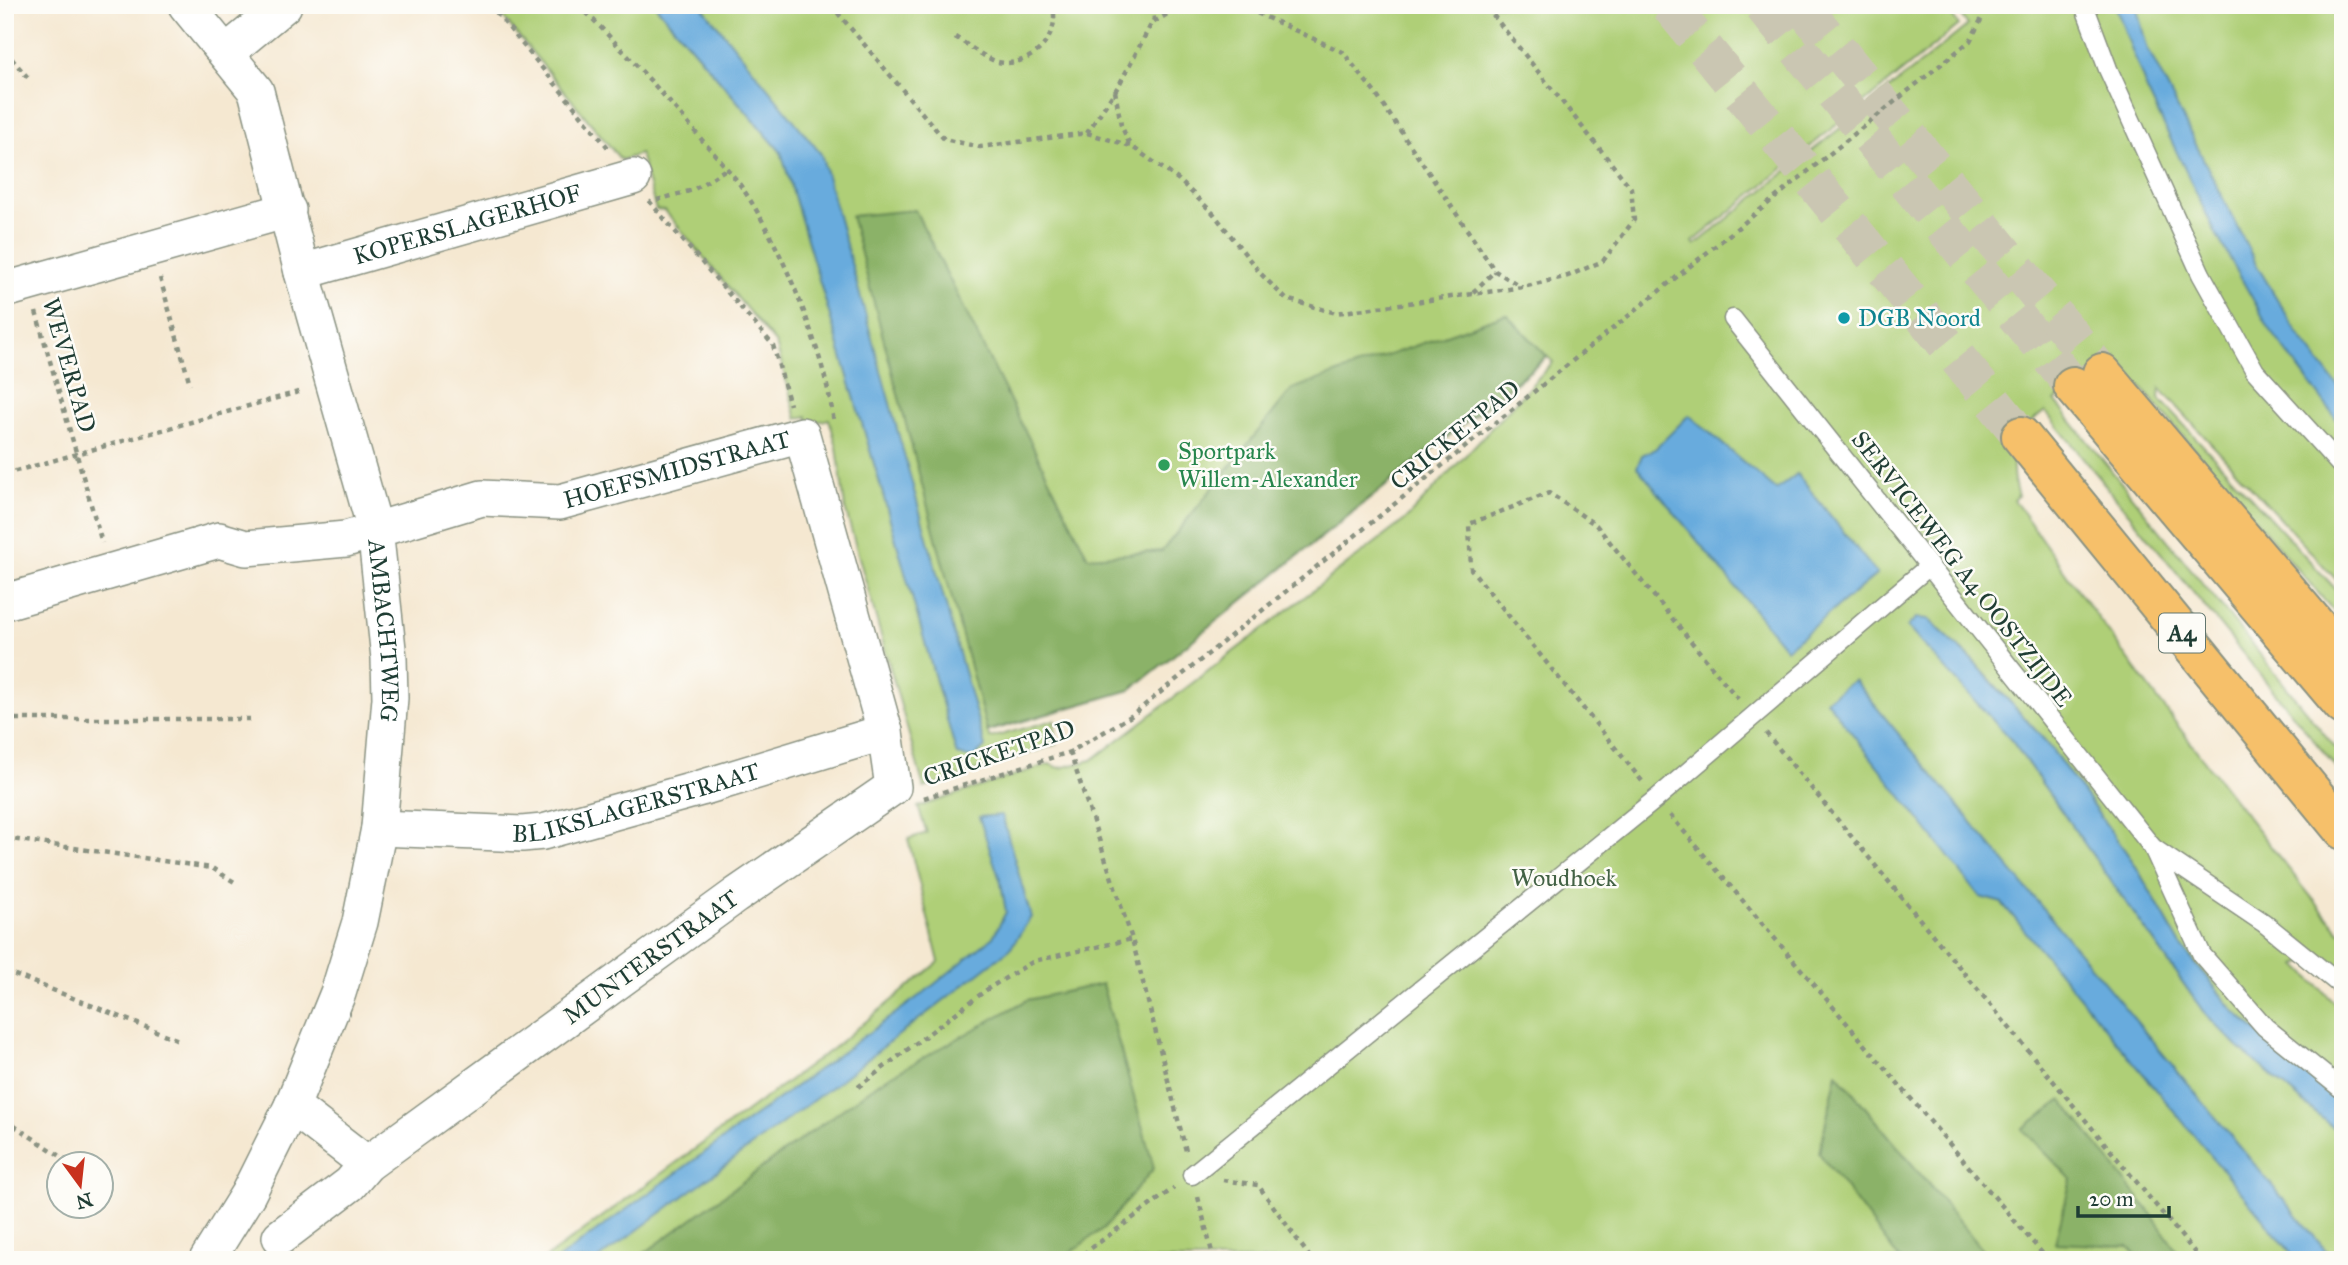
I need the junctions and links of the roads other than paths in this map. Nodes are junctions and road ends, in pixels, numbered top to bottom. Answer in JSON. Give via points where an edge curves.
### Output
{"nodes":[{"id":1,"x":186,"y":5,"type":"edge"},
{"id":2,"x":284,"y":5,"type":"edge"},
{"id":3,"x":2084,"y":5,"type":"edge"},
{"id":4,"x":227,"y":52,"type":"junction"},
{"id":5,"x":641,"y":190,"type":"road end"},
{"id":6,"x":288,"y":210,"type":"junction"},
{"id":7,"x":302,"y":272,"type":"junction"},
{"id":8,"x":17,"y":287,"type":"edge"},
{"id":9,"x":1733,"y":319,"type":"dead end"},
{"id":10,"x":2021,"y":436,"type":"tunnel mouth"},
{"id":11,"x":2343,"y":468,"type":"edge"},
{"id":12,"x":375,"y":529,"type":"junction"},
{"id":13,"x":1928,"y":566,"type":"junction"},
{"id":14,"x":5,"y":603,"type":"edge"},
{"id":15,"x":2343,"y":657,"type":"edge"},
{"id":16,"x":2343,"y":705,"type":"edge"},
{"id":17,"x":885,"y":732,"type":"junction"},
{"id":18,"x":379,"y":828,"type":"junction"},
{"id":19,"x":2343,"y":830,"type":"edge"},
{"id":20,"x":2153,"y":848,"type":"junction"},
{"id":21,"x":2343,"y":987,"type":"edge"},
{"id":22,"x":2343,"y":1090,"type":"edge"},
{"id":23,"x":292,"y":1106,"type":"junction"},
{"id":24,"x":367,"y":1164,"type":"junction"},
{"id":25,"x":1192,"y":1175,"type":"road end"},
{"id":26,"x":280,"y":1237,"type":"dead end"},
{"id":27,"x":207,"y":1260,"type":"edge"}],
"edges":[{"from":1,"to":4,"type":"street","name":"AMBACHTWEG"},
{"from":2,"to":4,"type":"street"},
{"from":3,"to":11,"type":"lane","via":[[2108,69],[2221,311],[2255,371]]},
{"from":4,"to":6,"type":"street","name":"AMBACHTWEG","via":[[256,92]]},
{"from":5,"to":7,"type":"street","name":"KOPERSLAGERHOF"},
{"from":6,"to":7,"type":"street","name":"AMBACHTWEG"},
{"from":6,"to":8,"type":"street"},
{"from":7,"to":12,"type":"street","name":"AMBACHTWEG"},
{"from":9,"to":13,"type":"lane","name":"SERVICEWEG A4 OOSTZIJDE"},
{"from":10,"to":19,"type":"highway","number":"A4"},
{"from":12,"to":14,"type":"street","name":"HOEFSMIDSTRAAT","via":[[346,539],[246,548],[219,540]]},
{"from":12,"to":17,"type":"street","name":"HOEFSMIDSTRAAT","via":[[482,498],[559,502],[802,435]]},
{"from":12,"to":18,"type":"street","name":"AMBACHTWEG","via":[[390,698]]},
{"from":13,"to":20,"type":"lane","name":"SERVICEWEG A4 OOSTZIJDE"},
{"from":13,"to":25,"type":"lane","via":[[1656,799]]},
{"from":15,"to":16,"type":"highway","via":[[2088,380]]},
{"from":17,"to":18,"type":"street","name":"BLIKSLAGERSTRAAT","via":[[543,832]]},
{"from":17,"to":24,"type":"street","name":"MUNTERSTRAAT","via":[[899,798],[735,896]]},
{"from":18,"to":23,"type":"street","name":"AMBACHTWEG","via":[[360,922],[338,993]]},
{"from":20,"to":21,"type":"lane","name":"SERVICEWEG A4 OOSTZIJDE","via":[[2264,923]]},
{"from":20,"to":22,"type":"lane","name":"SERVICEWEG A4 OOSTZIJDE","via":[[2202,955],[2265,1027]]},
{"from":23,"to":24,"type":"street"},
{"from":23,"to":27,"type":"street","name":"AMBACHTWEG","via":[[248,1194]]},
{"from":24,"to":26,"type":"street","name":"MUNTERSTRAAT","via":[[350,1184]]}]}
